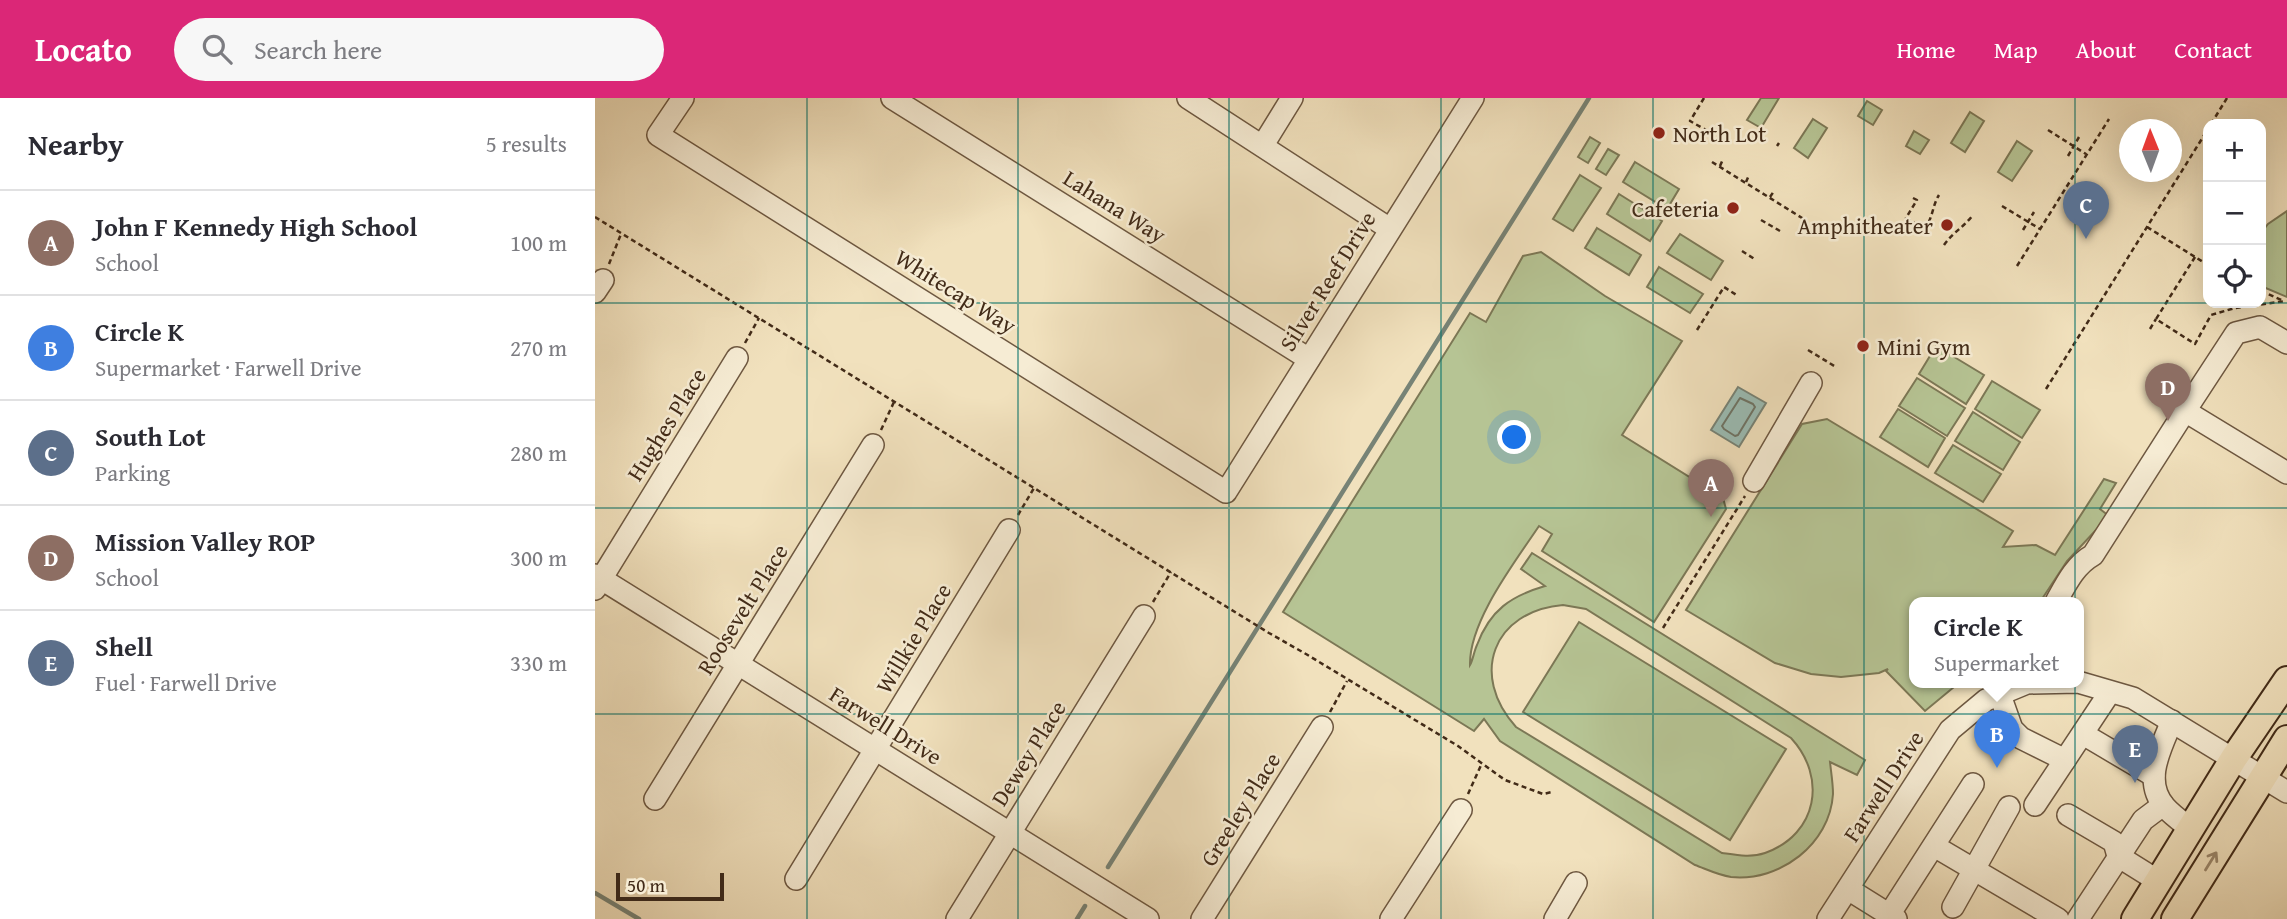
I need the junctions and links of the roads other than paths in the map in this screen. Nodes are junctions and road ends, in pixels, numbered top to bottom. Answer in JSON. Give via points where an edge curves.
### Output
{"nodes":[{"id":1,"x":683,"y":98,"type":"edge"},
{"id":2,"x":892,"y":98,"type":"edge"},
{"id":3,"x":1188,"y":98,"type":"edge"},
{"id":4,"x":1292,"y":98,"type":"edge"},
{"id":5,"x":1473,"y":98,"type":"edge"},
{"id":6,"x":1263,"y":145,"type":"junction"},
{"id":7,"x":1390,"y":229,"type":"junction"},
{"id":8,"x":2287,"y":321,"type":"edge"},
{"id":9,"x":2260,"y":327,"type":"junction"},
{"id":10,"x":2287,"y":343,"type":"edge"},
{"id":11,"x":737,"y":358,"type":"road end"},
{"id":12,"x":1309,"y":359,"type":"junction"},
{"id":13,"x":1811,"y":383,"type":"dead end"},
{"id":14,"x":2185,"y":411,"type":"junction"},
{"id":15,"x":873,"y":445,"type":"road end"},
{"id":16,"x":2287,"y":473,"type":"edge"},
{"id":17,"x":1754,"y":481,"type":"road end"},
{"id":18,"x":1226,"y":492,"type":"joint"},
{"id":19,"x":1009,"y":530,"type":"road end"},
{"id":20,"x":597,"y":581,"type":"edge"},
{"id":21,"x":2059,"y":597,"type":"edge"},
{"id":22,"x":1144,"y":617,"type":"road end"},
{"id":23,"x":739,"y":665,"type":"junction"},
{"id":24,"x":2287,"y":680,"type":"edge"},
{"id":25,"x":2084,"y":684,"type":"edge"},
{"id":26,"x":2016,"y":688,"type":"edge"},
{"id":27,"x":2111,"y":692,"type":"junction"},
{"id":28,"x":2000,"y":695,"type":"junction"},
{"id":29,"x":2172,"y":721,"type":"junction"},
{"id":30,"x":1322,"y":727,"type":"road end"},
{"id":31,"x":2083,"y":734,"type":"junction"},
{"id":32,"x":2287,"y":739,"type":"edge"},
{"id":33,"x":876,"y":750,"type":"junction"},
{"id":34,"x":2234,"y":758,"type":"junction"},
{"id":35,"x":2066,"y":760,"type":"junction"},
{"id":36,"x":2154,"y":776,"type":"junction"},
{"id":37,"x":2263,"y":777,"type":"junction"},
{"id":38,"x":1973,"y":784,"type":"dead end"},
{"id":39,"x":2287,"y":792,"type":"edge"},
{"id":40,"x":655,"y":799,"type":"dead end"},
{"id":41,"x":2163,"y":805,"type":"junction"},
{"id":42,"x":2035,"y":806,"type":"dead end"},
{"id":43,"x":2009,"y":807,"type":"dead end"},
{"id":44,"x":1461,"y":810,"type":"road end"},
{"id":45,"x":2068,"y":815,"type":"dead end"},
{"id":46,"x":2191,"y":829,"type":"junction"},
{"id":47,"x":1009,"y":833,"type":"junction"},
{"id":48,"x":1934,"y":846,"type":"junction"},
{"id":49,"x":2117,"y":856,"type":"junction"},
{"id":50,"x":1974,"y":870,"type":"junction"},
{"id":51,"x":796,"y":879,"type":"dead end"},
{"id":52,"x":2158,"y":881,"type":"junction"},
{"id":53,"x":1576,"y":883,"type":"dead end"},
{"id":54,"x":1848,"y":889,"type":"junction"},
{"id":55,"x":1953,"y":907,"type":"dead end"},
{"id":56,"x":1893,"y":917,"type":"edge"},
{"id":57,"x":957,"y":919,"type":"edge"},
{"id":58,"x":1148,"y":919,"type":"edge"},
{"id":59,"x":1202,"y":919,"type":"edge"},
{"id":60,"x":1391,"y":919,"type":"edge"},
{"id":61,"x":1555,"y":919,"type":"edge"},
{"id":62,"x":1828,"y":919,"type":"edge"},
{"id":63,"x":2058,"y":919,"type":"edge"},
{"id":64,"x":2078,"y":919,"type":"edge"},
{"id":65,"x":2135,"y":919,"type":"edge"},
{"id":66,"x":2175,"y":919,"type":"edge"}],
"edges":[{"from":1,"to":18,"type":"street","name":"Whitecap Way","via":[[658,135]]},
{"from":2,"to":12,"type":"street","name":"Lahana Way"},
{"from":3,"to":6,"type":"street"},
{"from":4,"to":6,"type":"street"},
{"from":5,"to":7,"type":"street","name":"Silver Reef Drive"},
{"from":6,"to":7,"type":"street"},
{"from":7,"to":12,"type":"street","name":"Silver Reef Drive"},
{"from":8,"to":9,"type":"street"},
{"from":9,"to":10,"type":"street"},
{"from":9,"to":14,"type":"street","via":[[2237,333]]},
{"from":11,"to":20,"type":"street","name":"Hughes Place"},
{"from":12,"to":18,"type":"street","name":"Silver Reef Drive"},
{"from":13,"to":17,"type":"street"},
{"from":14,"to":16,"type":"street"},
{"from":14,"to":21,"type":"street","via":[[2094,555],[2075,570]]},
{"from":15,"to":23,"type":"street","name":"Roosevelt Place"},
{"from":19,"to":33,"type":"street","name":"Willkie Place"},
{"from":20,"to":23,"type":"street","name":"Farwell Drive"},
{"from":22,"to":47,"type":"street","name":"Dewey Place"},
{"from":23,"to":33,"type":"street","name":"Farwell Drive"},
{"from":23,"to":40,"type":"street","name":"Roosevelt Place"},
{"from":24,"to":34,"type":"main road"},
{"from":25,"to":27,"type":"street","name":"Farwell Drive"},
{"from":26,"to":28,"type":"street","name":"Farwell Drive"},
{"from":27,"to":29,"type":"street","name":"Farwell Drive","via":[[2133,698]]},
{"from":27,"to":31,"type":"street"},
{"from":28,"to":35,"type":"street","via":[[2012,729],[2021,738]]},
{"from":28,"to":54,"type":"street","name":"Farwell Drive","via":[[1986,700],[1950,730]]},
{"from":29,"to":34,"type":"street","name":"Farwell Drive"},
{"from":29,"to":36,"type":"street","via":[[2156,758]]},
{"from":30,"to":59,"type":"street","name":"Greeley Place"},
{"from":31,"to":35,"type":"street"},
{"from":31,"to":36,"type":"street"},
{"from":32,"to":37,"type":"main road"},
{"from":33,"to":47,"type":"street","name":"Farwell Drive"},
{"from":33,"to":51,"type":"street","name":"Willkie Place"},
{"from":34,"to":37,"type":"street","name":"Farwell Drive"},
{"from":34,"to":46,"type":"main road"},
{"from":35,"to":42,"type":"street"},
{"from":36,"to":41,"type":"street"},
{"from":37,"to":39,"type":"street","name":"Farwell Drive"},
{"from":66,"to":37,"type":"main road","one_way":true},
{"from":38,"to":48,"type":"street"},
{"from":41,"to":46,"type":"street"},
{"from":41,"to":49,"type":"street","via":[[2143,820]]},
{"from":43,"to":50,"type":"street"},
{"from":44,"to":60,"type":"street"},
{"from":45,"to":49,"type":"street","via":[[2114,842]]},
{"from":46,"to":52,"type":"main road"},
{"from":47,"to":57,"type":"street","name":"Dewey Place"},
{"from":47,"to":58,"type":"street","name":"Farwell Drive"},
{"from":48,"to":50,"type":"street"},
{"from":48,"to":56,"type":"street"},
{"from":49,"to":52,"type":"street"},
{"from":49,"to":64,"type":"street"},
{"from":50,"to":55,"type":"street"},
{"from":50,"to":63,"type":"street"},
{"from":52,"to":65,"type":"main road"},
{"from":53,"to":61,"type":"street"},
{"from":54,"to":56,"type":"street"},
{"from":54,"to":62,"type":"street","name":"Farwell Drive"}]}
